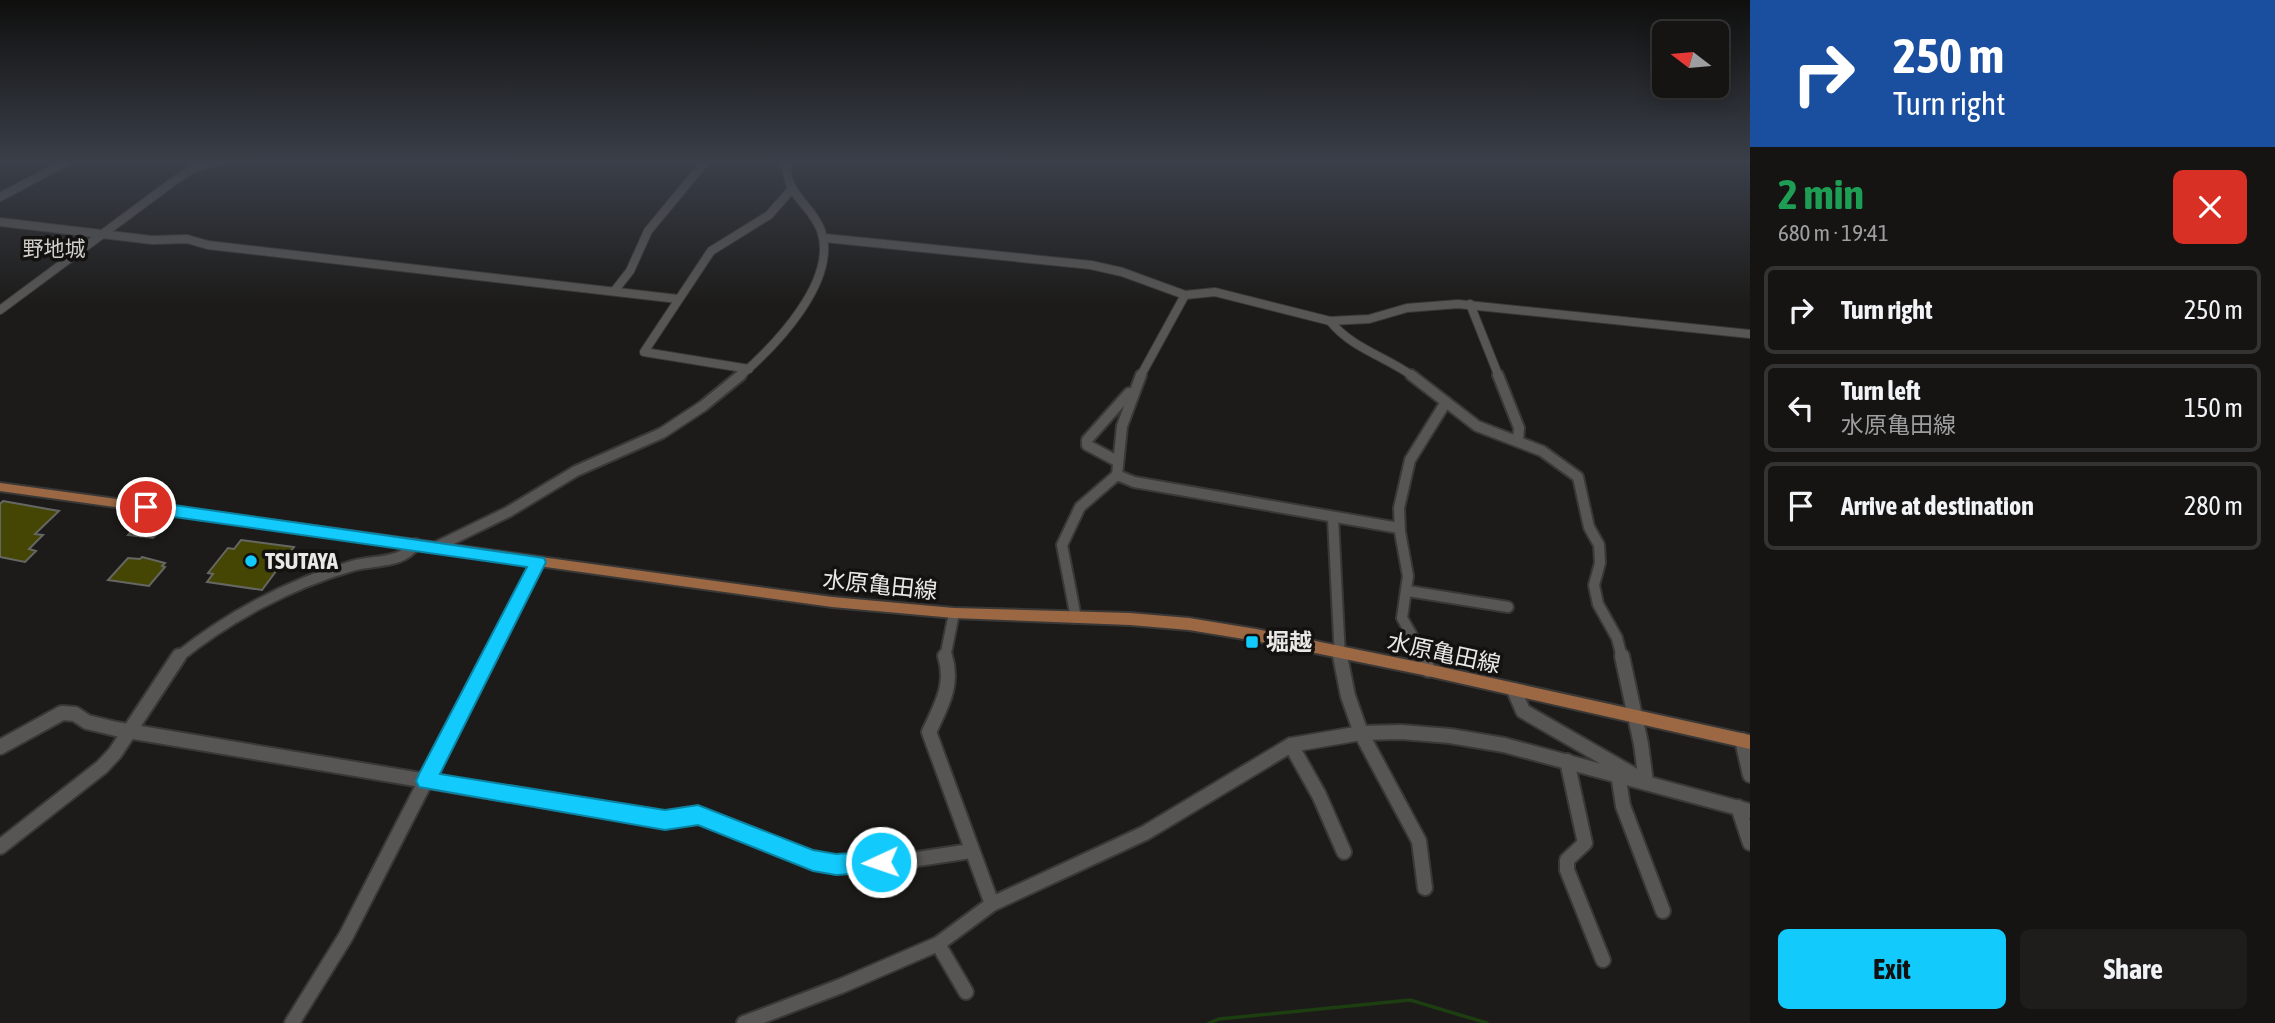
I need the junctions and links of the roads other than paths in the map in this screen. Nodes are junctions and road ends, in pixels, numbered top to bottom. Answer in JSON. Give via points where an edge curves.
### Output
{"nodes":[{"id":1,"x":135,"y":210,"type":"edge"},
{"id":2,"x":666,"y":210,"type":"edge"},
{"id":3,"x":774,"y":210,"type":"edge"},
{"id":4,"x":808,"y":210,"type":"edge"},
{"id":5,"x":0,"y":222,"type":"edge"},
{"id":6,"x":102,"y":233,"type":"junction"},
{"id":7,"x":825,"y":237,"type":"junction"},
{"id":8,"x":615,"y":290,"type":"junction"},
{"id":9,"x":1185,"y":295,"type":"junction"},
{"id":10,"x":678,"y":299,"type":"junction"},
{"id":11,"x":1470,"y":304,"type":"junction"},
{"id":12,"x":0,"y":310,"type":"edge"},
{"id":13,"x":1330,"y":321,"type":"junction"},
{"id":14,"x":1750,"y":334,"type":"edge"},
{"id":15,"x":749,"y":369,"type":"junction"},
{"id":16,"x":1131,"y":391,"type":"junction"},
{"id":17,"x":1446,"y":402,"type":"junction"},
{"id":18,"x":1518,"y":440,"type":"junction"},
{"id":19,"x":1117,"y":461,"type":"junction"},
{"id":20,"x":1117,"y":475,"type":"junction"},
{"id":21,"x":0,"y":487,"type":"edge"},
{"id":22,"x":1333,"y":518,"type":"junction"},
{"id":23,"x":1399,"y":528,"type":"junction"},
{"id":24,"x":416,"y":544,"type":"junction"},
{"id":25,"x":436,"y":547,"type":"junction"},
{"id":26,"x":538,"y":562,"type":"junction"},
{"id":27,"x":1408,"y":591,"type":"junction"},
{"id":28,"x":1508,"y":607,"type":"dead end"},
{"id":29,"x":954,"y":614,"type":"junction"},
{"id":30,"x":1076,"y":618,"type":"junction"},
{"id":31,"x":1339,"y":652,"type":"junction"},
{"id":32,"x":1427,"y":670,"type":"junction"},
{"id":33,"x":1514,"y":690,"type":"junction"},
{"id":34,"x":1636,"y":716,"type":"junction"},
{"id":35,"x":129,"y":731,"type":"junction"},
{"id":36,"x":1362,"y":733,"type":"junction"},
{"id":37,"x":1746,"y":741,"type":"edge"},
{"id":38,"x":1291,"y":745,"type":"junction"},
{"id":39,"x":0,"y":747,"type":"edge"},
{"id":40,"x":1567,"y":761,"type":"junction"},
{"id":41,"x":1618,"y":774,"type":"junction"},
{"id":42,"x":1750,"y":775,"type":"edge"},
{"id":43,"x":426,"y":781,"type":"junction"},
{"id":44,"x":1646,"y":782,"type":"junction"},
{"id":45,"x":1744,"y":809,"type":"edge"},
{"id":46,"x":1750,"y":843,"type":"edge"},
{"id":47,"x":0,"y":847,"type":"edge"},
{"id":48,"x":971,"y":851,"type":"junction"},
{"id":49,"x":1344,"y":852,"type":"dead end"},
{"id":50,"x":1425,"y":888,"type":"dead end"},
{"id":51,"x":992,"y":904,"type":"junction"},
{"id":52,"x":1663,"y":911,"type":"dead end"},
{"id":53,"x":938,"y":944,"type":"junction"},
{"id":54,"x":1603,"y":960,"type":"dead end"},
{"id":55,"x":966,"y":992,"type":"dead end"},
{"id":56,"x":292,"y":1023,"type":"edge"},
{"id":57,"x":744,"y":1023,"type":"edge"}],
"edges":[{"from":1,"to":6,"type":"street"},
{"from":2,"to":8,"type":"street","via":[[648,231],[630,271]]},
{"from":3,"to":10,"type":"street","via":[[711,251]]},
{"from":4,"to":7,"type":"street"},
{"from":5,"to":6,"type":"street"},
{"from":6,"to":8,"type":"street","via":[[199,240],[208,245]]},
{"from":6,"to":12,"type":"street"},
{"from":7,"to":9,"type":"street","via":[[1091,265]]},
{"from":7,"to":15,"type":"street","via":[[809,300]]},
{"from":8,"to":10,"type":"street"},
{"from":9,"to":13,"type":"street","via":[[1215,292]]},
{"from":9,"to":16,"type":"street"},
{"from":10,"to":15,"type":"street","via":[[645,352]]},
{"from":11,"to":13,"type":"street","via":[[1434,304],[1369,319]]},
{"from":11,"to":14,"type":"street"},
{"from":11,"to":18,"type":"street","via":[[1519,428]]},
{"from":13,"to":17,"type":"street","via":[[1341,335],[1399,366]]},
{"from":15,"to":25,"type":"street","via":[[667,429],[574,472],[501,516]]},
{"from":16,"to":19,"type":"street"},
{"from":16,"to":19,"type":"street","via":[[1087,440],[1087,445]]},
{"from":17,"to":18,"type":"street","via":[[1476,425]]},
{"from":17,"to":23,"type":"street","via":[[1412,452]]},
{"from":18,"to":34,"type":"street","via":[[1558,460],[1578,477],[1589,527],[1599,545],[1594,585],[1598,604],[1617,638]]},
{"from":19,"to":20,"type":"street"},
{"from":20,"to":22,"type":"street","via":[[1134,482]]},
{"from":20,"to":30,"type":"street","via":[[1080,507],[1062,545]]},
{"from":21,"to":24,"type":"main road","name":"水原亀田線"},
{"from":22,"to":23,"type":"street"},
{"from":22,"to":31,"type":"street"},
{"from":23,"to":27,"type":"street"},
{"from":24,"to":25,"type":"main road","name":"水原亀田線"},
{"from":24,"to":35,"type":"street","via":[[400,558],[329,573],[213,629],[174,660]]},
{"from":25,"to":26,"type":"main road","name":"水原亀田線"},
{"from":26,"to":29,"type":"main road","name":"水原亀田線"},
{"from":26,"to":43,"type":"street"},
{"from":27,"to":28,"type":"street"},
{"from":27,"to":32,"type":"street","via":[[1402,618]]},
{"from":29,"to":30,"type":"main road","name":"水原亀田線"},
{"from":29,"to":48,"type":"street","via":[[945,657],[951,666],[951,681],[929,732]]},
{"from":30,"to":31,"type":"main road","name":"水原亀田線","via":[[1189,624]]},
{"from":31,"to":32,"type":"main road","name":"水原亀田線"},
{"from":31,"to":36,"type":"street"},
{"from":32,"to":33,"type":"main road","name":"水原亀田線"},
{"from":33,"to":34,"type":"main road","name":"水原亀田線"},
{"from":33,"to":44,"type":"street","via":[[1523,711]]},
{"from":34,"to":37,"type":"main road","name":"水原亀田線"},
{"from":34,"to":44,"type":"street"},
{"from":35,"to":39,"type":"street","via":[[62,713]]},
{"from":35,"to":43,"type":"street"},
{"from":35,"to":47,"type":"street","via":[[102,767]]},
{"from":36,"to":38,"type":"street"},
{"from":36,"to":40,"type":"street","via":[[1450,736]]},
{"from":36,"to":50,"type":"street","via":[[1419,841]]},
{"from":37,"to":42,"type":"street"},
{"from":38,"to":49,"type":"street"},
{"from":38,"to":51,"type":"street","via":[[1145,833]]},
{"from":40,"to":41,"type":"street"},
{"from":40,"to":54,"type":"street","via":[[1585,843],[1567,860],[1567,870]]},
{"from":41,"to":44,"type":"street"},
{"from":41,"to":52,"type":"street","via":[[1623,806]]},
{"from":43,"to":48,"type":"street","via":[[665,820],[698,815],[813,861],[836,864],[904,861]]},
{"from":43,"to":56,"type":"street","via":[[346,936]]},
{"from":44,"to":45,"type":"street"},
{"from":45,"to":46,"type":"street"},
{"from":48,"to":51,"type":"street"},
{"from":51,"to":53,"type":"street"},
{"from":53,"to":55,"type":"street"},
{"from":53,"to":57,"type":"street"}]}
